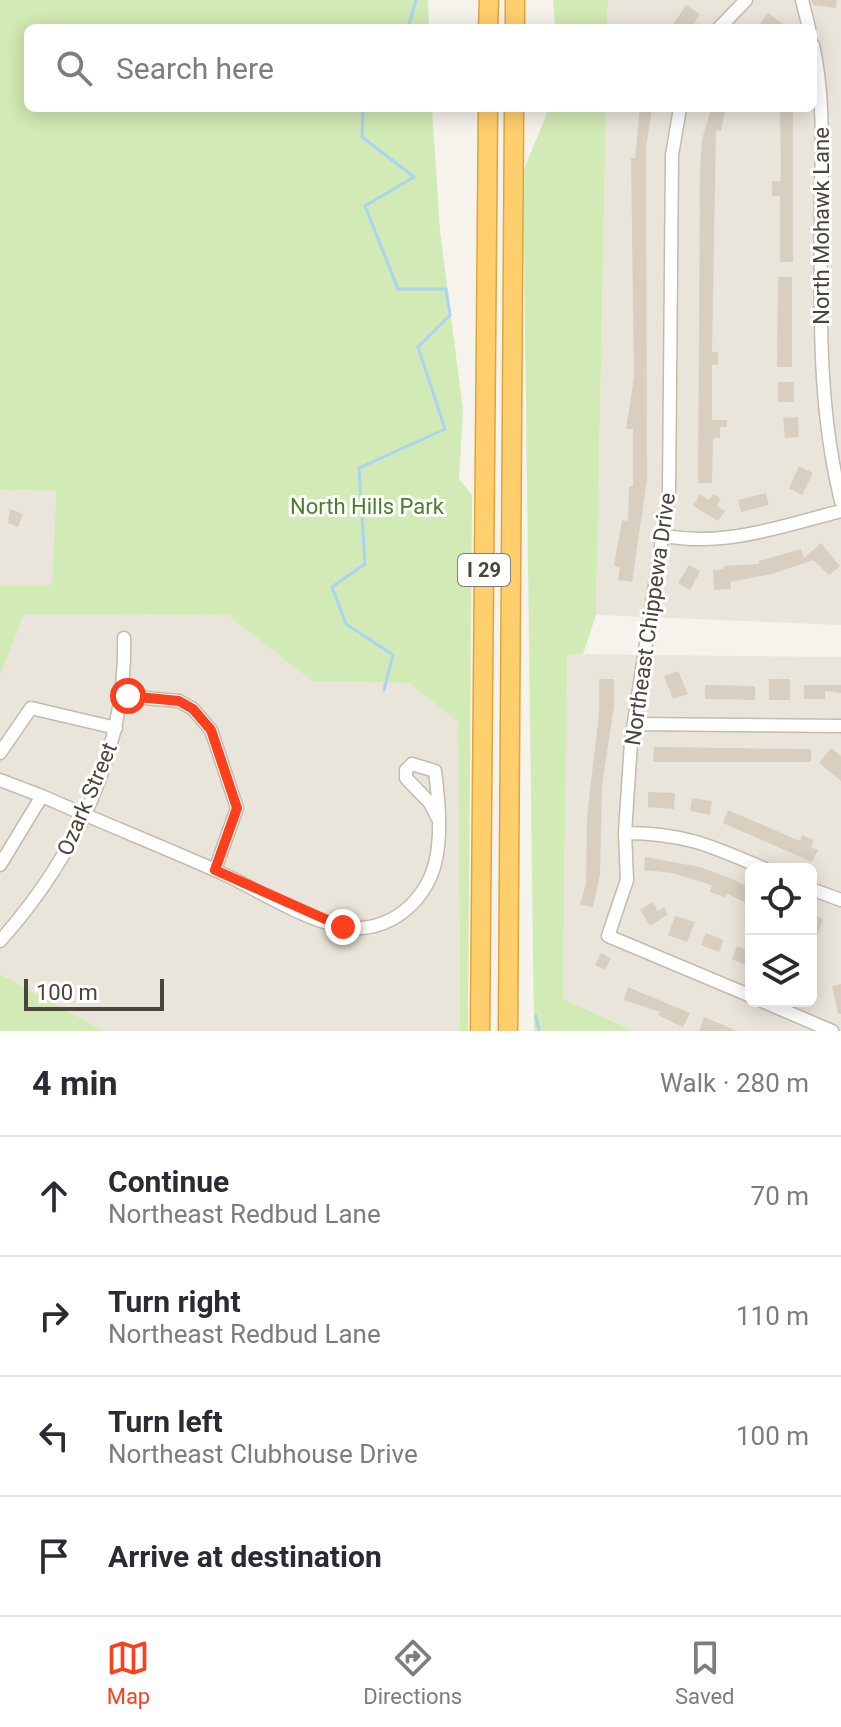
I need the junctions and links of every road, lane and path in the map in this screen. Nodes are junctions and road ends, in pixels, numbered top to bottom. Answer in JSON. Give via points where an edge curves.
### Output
{"nodes":[{"id":1,"x":489,"y":0,"type":"edge"},
{"id":2,"x":515,"y":0,"type":"edge"},
{"id":3,"x":746,"y":0,"type":"edge"},
{"id":4,"x":802,"y":0,"type":"edge"},
{"id":5,"x":488,"y":24,"type":"edge"},
{"id":6,"x":515,"y":24,"type":"edge"},
{"id":7,"x":723,"y":24,"type":"edge"},
{"id":8,"x":808,"y":24,"type":"edge"},
{"id":9,"x":817,"y":82,"type":"edge"},
{"id":10,"x":488,"y":112,"type":"edge"},
{"id":11,"x":514,"y":112,"type":"edge"},
{"id":12,"x":679,"y":112,"type":"edge"},
{"id":13,"x":841,"y":501,"type":"edge"},
{"id":14,"x":841,"y":511,"type":"edge"},
{"id":15,"x":665,"y":536,"type":"junction"},
{"id":16,"x":124,"y":638,"type":"dead end"},
{"id":17,"x":122,"y":696,"type":"junction"},
{"id":18,"x":634,"y":724,"type":"junction"},
{"id":19,"x":841,"y":726,"type":"edge"},
{"id":20,"x":116,"y":728,"type":"junction"},
{"id":21,"x":0,"y":753,"type":"edge"},
{"id":22,"x":0,"y":780,"type":"edge"},
{"id":23,"x":42,"y":796,"type":"junction"},
{"id":24,"x":85,"y":815,"type":"junction"},
{"id":25,"x":437,"y":817,"type":"dead end"},
{"id":26,"x":625,"y":833,"type":"junction"},
{"id":27,"x":751,"y":863,"type":"edge"},
{"id":28,"x":0,"y":865,"type":"edge"},
{"id":29,"x":215,"y":870,"type":"junction"},
{"id":30,"x":817,"y":891,"type":"edge"},
{"id":31,"x":841,"y":900,"type":"edge"},
{"id":32,"x":0,"y":941,"type":"edge"},
{"id":33,"x":745,"y":993,"type":"edge"},
{"id":34,"x":776,"y":1007,"type":"edge"},
{"id":35,"x":480,"y":1031,"type":"edge"},
{"id":36,"x":508,"y":1031,"type":"edge"},
{"id":37,"x":832,"y":1031,"type":"edge"}],
"edges":[{"from":1,"to":5,"type":"highway"},
{"from":2,"to":6,"type":"highway"},
{"from":3,"to":7,"type":"street"},
{"from":4,"to":8,"type":"street"},
{"from":9,"to":13,"type":"street","name":"North Mohawk Lane","via":[[822,129],[821,381]]},
{"from":10,"to":35,"type":"highway","number":"I 29"},
{"from":11,"to":36,"type":"highway","number":"I 29"},
{"from":12,"to":15,"type":"street","name":"Northeast Chippewa Drive","via":[[672,155],[671,450]]},
{"from":14,"to":15,"type":"street","via":[[732,539]]},
{"from":15,"to":18,"type":"street","name":"Northeast Chippewa Drive"},
{"from":16,"to":17,"type":"street","name":"Ozark Street"},
{"from":17,"to":20,"type":"street","name":"Ozark Street"},
{"from":17,"to":29,"type":"street","via":[[179,701],[211,730],[237,808]]},
{"from":18,"to":19,"type":"street"},
{"from":18,"to":26,"type":"street","name":"Northeast Chippewa Drive"},
{"from":20,"to":21,"type":"street","via":[[31,708]]},
{"from":20,"to":24,"type":"street","name":"Ozark Street"},
{"from":22,"to":23,"type":"street"},
{"from":23,"to":24,"type":"street"},
{"from":23,"to":28,"type":"street"},
{"from":24,"to":29,"type":"street"},
{"from":24,"to":32,"type":"street","name":"Ozark Street","via":[[43,889]]},
{"from":25,"to":29,"type":"street","via":[[430,879],[403,914],[361,929],[329,924]]},
{"from":26,"to":27,"type":"street","via":[[697,839]]},
{"from":26,"to":33,"type":"street","name":"Northeast Chippewa Drive","via":[[627,880],[608,936]]},
{"from":30,"to":31,"type":"street"},
{"from":34,"to":37,"type":"street"}]}
